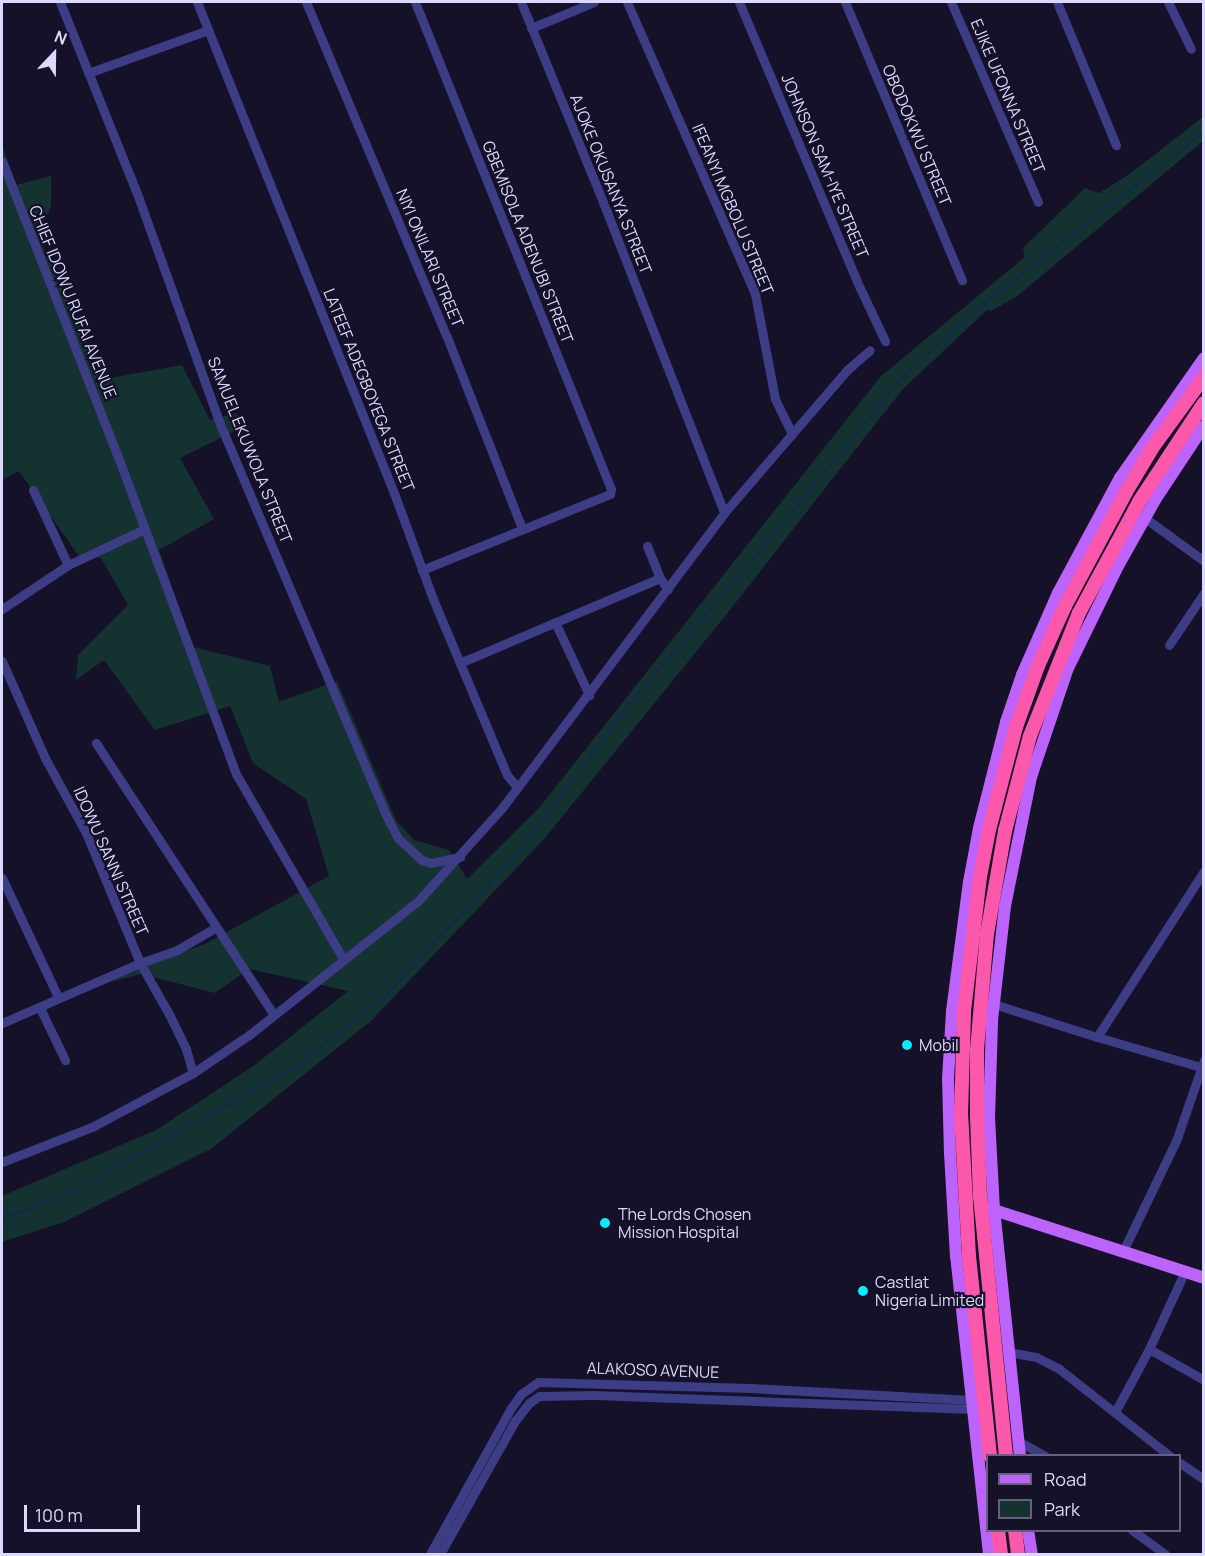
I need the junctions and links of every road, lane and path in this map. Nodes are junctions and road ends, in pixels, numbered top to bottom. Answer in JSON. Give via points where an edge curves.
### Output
{"nodes":[{"id":1,"x":60,"y":2,"type":"edge"},
{"id":2,"x":197,"y":2,"type":"edge"},
{"id":3,"x":306,"y":2,"type":"edge"},
{"id":4,"x":415,"y":2,"type":"edge"},
{"id":5,"x":521,"y":2,"type":"edge"},
{"id":6,"x":594,"y":2,"type":"edge"},
{"id":7,"x":627,"y":2,"type":"edge"},
{"id":8,"x":739,"y":2,"type":"edge"},
{"id":9,"x":845,"y":2,"type":"edge"},
{"id":10,"x":951,"y":2,"type":"edge"},
{"id":11,"x":1058,"y":2,"type":"edge"},
{"id":12,"x":1168,"y":2,"type":"edge"},
{"id":13,"x":531,"y":28,"type":"junction"},
{"id":14,"x":208,"y":30,"type":"junction"},
{"id":15,"x":1191,"y":49,"type":"dead end"},
{"id":16,"x":88,"y":73,"type":"junction"},
{"id":17,"x":1116,"y":145,"type":"dead end"},
{"id":18,"x":2,"y":161,"type":"edge"},
{"id":19,"x":1038,"y":202,"type":"dead end"},
{"id":20,"x":962,"y":279,"type":"dead end"},
{"id":21,"x":885,"y":341,"type":"dead end"},
{"id":22,"x":870,"y":350,"type":"dead end"},
{"id":23,"x":1203,"y":358,"type":"edge"},
{"id":24,"x":1203,"y":377,"type":"edge"},
{"id":25,"x":1203,"y":403,"type":"edge"},
{"id":26,"x":1202,"y":430,"type":"edge"},
{"id":27,"x":792,"y":434,"type":"junction"},
{"id":28,"x":33,"y":490,"type":"dead end"},
{"id":29,"x":724,"y":513,"type":"junction"},
{"id":30,"x":1144,"y":518,"type":"junction"},
{"id":31,"x":522,"y":528,"type":"junction"},
{"id":32,"x":145,"y":529,"type":"junction"},
{"id":33,"x":647,"y":546,"type":"dead end"},
{"id":34,"x":1203,"y":561,"type":"edge"},
{"id":35,"x":68,"y":565,"type":"junction"},
{"id":36,"x":422,"y":570,"type":"junction"},
{"id":37,"x":660,"y":578,"type":"junction"},
{"id":38,"x":668,"y":590,"type":"junction"},
{"id":39,"x":1203,"y":593,"type":"edge"},
{"id":40,"x":2,"y":609,"type":"edge"},
{"id":41,"x":555,"y":622,"type":"junction"},
{"id":42,"x":1169,"y":645,"type":"dead end"},
{"id":43,"x":2,"y":661,"type":"edge"},
{"id":44,"x":462,"y":662,"type":"junction"},
{"id":45,"x":589,"y":695,"type":"junction"},
{"id":46,"x":96,"y":743,"type":"dead end"},
{"id":47,"x":517,"y":787,"type":"junction"},
{"id":48,"x":984,"y":829,"type":"junction"},
{"id":49,"x":460,"y":857,"type":"junction"},
{"id":50,"x":1203,"y":871,"type":"edge"},
{"id":51,"x":2,"y":878,"type":"edge"},
{"id":52,"x":214,"y":928,"type":"junction"},
{"id":53,"x":344,"y":960,"type":"junction"},
{"id":54,"x":140,"y":963,"type":"junction"},
{"id":55,"x":58,"y":998,"type":"junction"},
{"id":56,"x":994,"y":1004,"type":"junction"},
{"id":57,"x":40,"y":1008,"type":"junction"},
{"id":58,"x":273,"y":1014,"type":"junction"},
{"id":59,"x":986,"y":1019,"type":"junction"},
{"id":60,"x":2,"y":1023,"type":"edge"},
{"id":61,"x":1096,"y":1037,"type":"junction"},
{"id":62,"x":65,"y":1060,"type":"dead end"},
{"id":63,"x":1202,"y":1063,"type":"edge"},
{"id":64,"x":193,"y":1073,"type":"junction"},
{"id":65,"x":2,"y":1162,"type":"edge"},
{"id":66,"x":994,"y":1210,"type":"junction"},
{"id":67,"x":1123,"y":1251,"type":"junction"},
{"id":68,"x":962,"y":1256,"type":"junction"},
{"id":69,"x":1185,"y":1271,"type":"junction"},
{"id":70,"x":1202,"y":1274,"type":"edge"},
{"id":71,"x":1149,"y":1349,"type":"junction"},
{"id":72,"x":1008,"y":1352,"type":"junction"},
{"id":73,"x":1203,"y":1380,"type":"edge"},
{"id":74,"x":973,"y":1404,"type":"junction"},
{"id":75,"x":1115,"y":1412,"type":"junction"},
{"id":76,"x":1018,"y":1441,"type":"junction"},
{"id":77,"x":990,"y":1454,"type":"edge"},
{"id":78,"x":1006,"y":1454,"type":"edge"},
{"id":79,"x":1020,"y":1454,"type":"edge"},
{"id":80,"x":1043,"y":1454,"type":"edge"},
{"id":81,"x":1169,"y":1454,"type":"edge"},
{"id":82,"x":1181,"y":1464,"type":"edge"},
{"id":83,"x":1203,"y":1479,"type":"edge"},
{"id":84,"x":986,"y":1526,"type":"edge"},
{"id":85,"x":987,"y":1532,"type":"edge"},
{"id":86,"x":998,"y":1532,"type":"edge"},
{"id":87,"x":1015,"y":1532,"type":"edge"},
{"id":88,"x":1028,"y":1532,"type":"edge"},
{"id":89,"x":1135,"y":1532,"type":"edge"},
{"id":90,"x":430,"y":1554,"type":"edge"},
{"id":91,"x":440,"y":1554,"type":"edge"},
{"id":92,"x":989,"y":1554,"type":"edge"},
{"id":93,"x":1001,"y":1554,"type":"edge"},
{"id":94,"x":1018,"y":1554,"type":"edge"},
{"id":95,"x":1032,"y":1554,"type":"edge"},
{"id":96,"x":1164,"y":1554,"type":"edge"}],
"edges":[{"from":1,"to":16,"type":"street","name":"SAMUEL EKUWOLA STREET"},
{"from":2,"to":14,"type":"street","name":"LATEEF ADEGBOYEGA STREET"},
{"from":3,"to":31,"type":"street","name":"NIYI ONILARI STREET","via":[[447,337]]},
{"from":4,"to":31,"type":"street","name":"GBEMISOLA ADENUBI STREET","via":[[611,489],[610,494]]},
{"from":5,"to":13,"type":"street","name":"AJOKE OKUSANYA STREET"},
{"from":6,"to":13,"type":"street"},
{"from":7,"to":27,"type":"street","name":"IFEANYI MGBOLU STREET","via":[[755,294],[775,399]]},
{"from":8,"to":21,"type":"street","name":"JOHNSON SAM-IYE STREET"},
{"from":9,"to":20,"type":"street","name":"OBODOKWU STREET"},
{"from":10,"to":19,"type":"street","name":"EJIKE UFONNA STREET"},
{"from":11,"to":17,"type":"street"},
{"from":12,"to":15,"type":"street"},
{"from":13,"to":29,"type":"street","name":"AJOKE OKUSANYA STREET"},
{"from":14,"to":16,"type":"street"},
{"from":14,"to":36,"type":"street","name":"LATEEF ADEGBOYEGA STREET"},
{"from":16,"to":49,"type":"street","name":"SAMUEL EKUWOLA STREET","via":[[139,199],[220,424],[384,811],[399,838],[422,860],[431,863]]},
{"from":18,"to":32,"type":"street","name":"CHIEF IDOWU RUFAI AVENUE"},
{"from":22,"to":27,"type":"street","via":[[847,370]]},
{"from":23,"to":48,"type":"main road","via":[[1120,478],[1058,593],[1018,685],[997,752]]},
{"from":24,"to":48,"type":"highway","via":[[1131,483],[1065,606],[1038,666]]},
{"from":25,"to":59,"type":"highway","via":[[1109,555],[1046,692],[1018,776],[1005,831],[987,934]]},
{"from":26,"to":30,"type":"main road"},
{"from":27,"to":29,"type":"street"},
{"from":28,"to":35,"type":"street"},
{"from":29,"to":38,"type":"street"},
{"from":30,"to":34,"type":"street"},
{"from":30,"to":56,"type":"main road","via":[[1068,668],[1031,777],[1005,906]]},
{"from":31,"to":36,"type":"street"},
{"from":32,"to":35,"type":"street"},
{"from":32,"to":53,"type":"street","name":"CHIEF IDOWU RUFAI AVENUE","via":[[236,774]]},
{"from":33,"to":37,"type":"street"},
{"from":35,"to":40,"type":"street"},
{"from":36,"to":44,"type":"street","name":"LATEEF ADEGBOYEGA STREET"},
{"from":37,"to":38,"type":"street"},
{"from":37,"to":41,"type":"street"},
{"from":38,"to":45,"type":"street"},
{"from":39,"to":42,"type":"street"},
{"from":41,"to":44,"type":"street"},
{"from":41,"to":45,"type":"street"},
{"from":43,"to":54,"type":"street","name":"IDOWU SANNI STREET","via":[[45,758],[86,834]]},
{"from":44,"to":47,"type":"street","name":"LATEEF ADEGBOYEGA STREET","via":[[507,774]]},
{"from":45,"to":47,"type":"street"},
{"from":46,"to":52,"type":"street"},
{"from":47,"to":49,"type":"street"},
{"from":48,"to":68,"type":"highway","via":[[962,1063]]},
{"from":49,"to":53,"type":"street","via":[[418,901]]},
{"from":50,"to":61,"type":"street"},
{"from":51,"to":55,"type":"street"},
{"from":52,"to":54,"type":"street","via":[[177,950]]},
{"from":52,"to":58,"type":"street"},
{"from":53,"to":58,"type":"street"},
{"from":54,"to":55,"type":"street"},
{"from":54,"to":64,"type":"street","name":"IDOWU SANNI STREET","via":[[186,1049]]},
{"from":55,"to":57,"type":"street"},
{"from":56,"to":59,"type":"main road"},
{"from":56,"to":61,"type":"street"},
{"from":57,"to":60,"type":"street"},
{"from":57,"to":62,"type":"street"},
{"from":58,"to":64,"type":"street"},
{"from":59,"to":66,"type":"main road"},
{"from":59,"to":78,"type":"highway","via":[[977,1117],[980,1197]]},
{"from":61,"to":63,"type":"street"},
{"from":63,"to":67,"type":"street","via":[[1176,1141]]},
{"from":64,"to":65,"type":"street","via":[[92,1127]]},
{"from":66,"to":67,"type":"main road"},
{"from":66,"to":72,"type":"main road"},
{"from":67,"to":69,"type":"main road"},
{"from":68,"to":74,"type":"main road"},
{"from":68,"to":77,"type":"highway"},
{"from":69,"to":70,"type":"main road"},
{"from":69,"to":71,"type":"street"},
{"from":71,"to":73,"type":"street"},
{"from":71,"to":75,"type":"street"},
{"from":72,"to":75,"type":"street","via":[[1050,1363]]},
{"from":72,"to":76,"type":"main road"},
{"from":74,"to":84,"type":"main road"},
{"from":74,"to":90,"type":"street","name":"ALAKOSO AVENUE","via":[[750,1388],[538,1382],[521,1394],[512,1408]]},
{"from":74,"to":91,"type":"street","name":"ALAKOSO AVENUE","via":[[539,1396],[528,1403],[516,1421]]},
{"from":75,"to":81,"type":"street"},
{"from":76,"to":79,"type":"main road"},
{"from":76,"to":80,"type":"street"},
{"from":82,"to":83,"type":"street"},
{"from":85,"to":92,"type":"main road"},
{"from":86,"to":93,"type":"highway"},
{"from":87,"to":94,"type":"highway"},
{"from":88,"to":95,"type":"main road"},
{"from":89,"to":96,"type":"street"}]}
